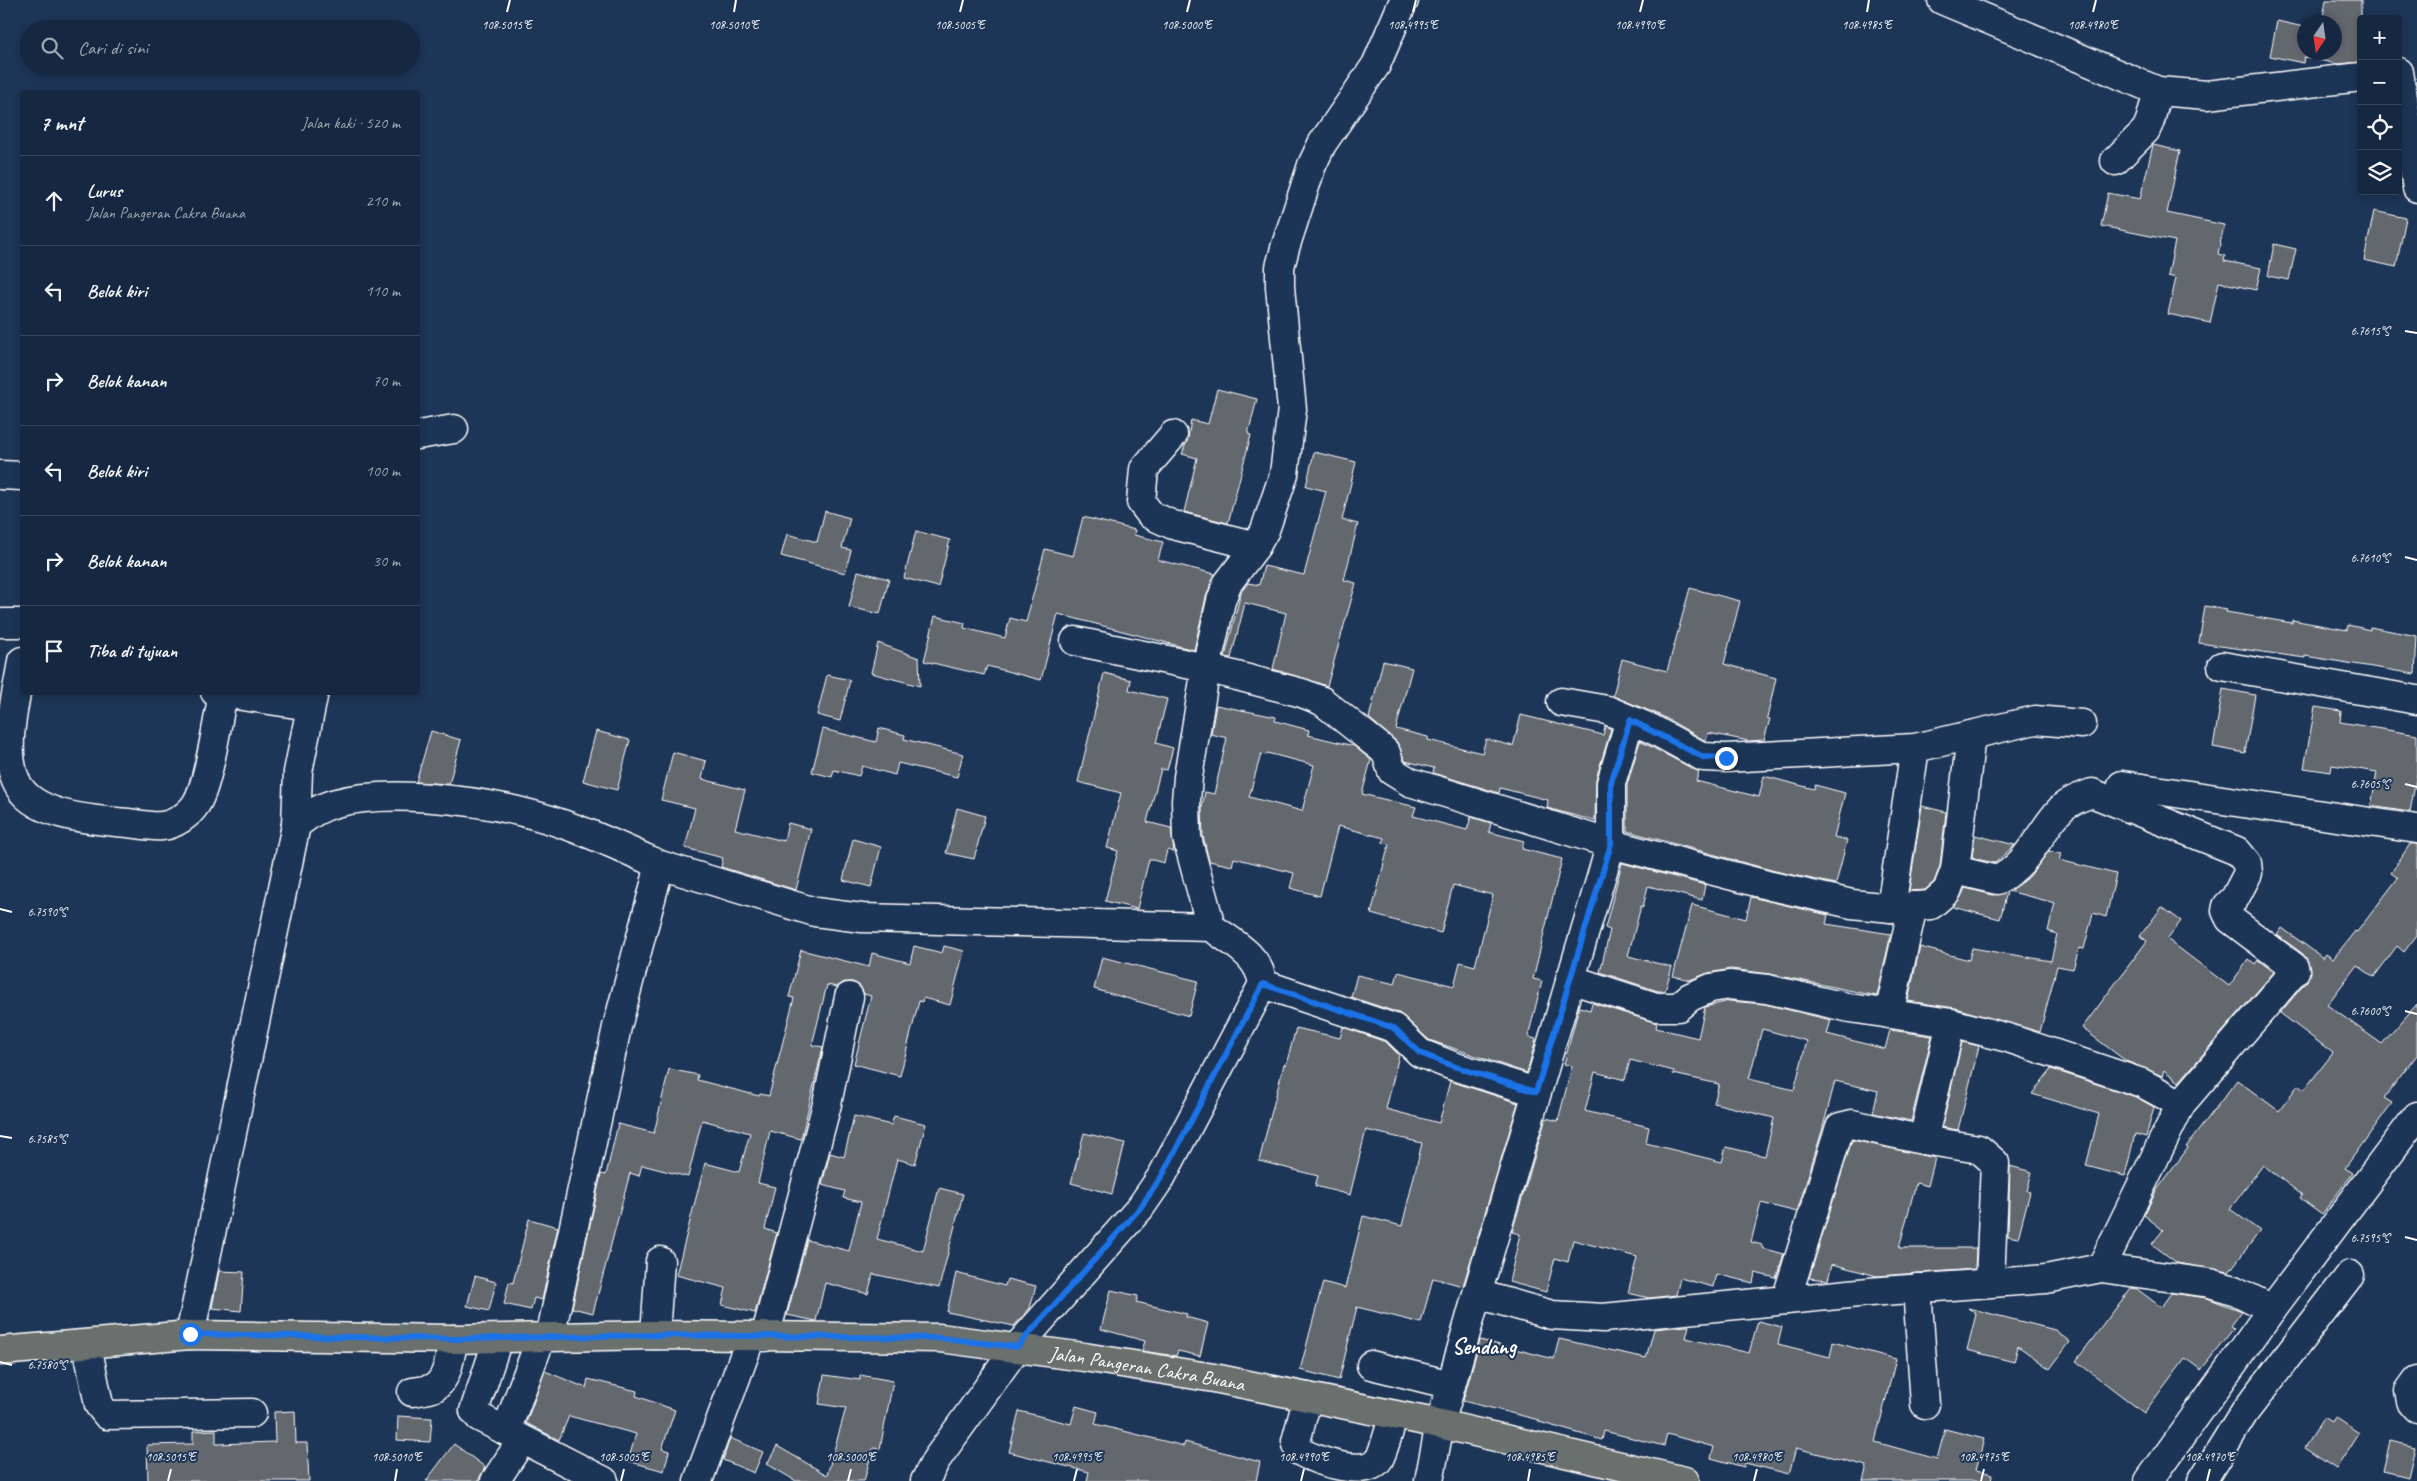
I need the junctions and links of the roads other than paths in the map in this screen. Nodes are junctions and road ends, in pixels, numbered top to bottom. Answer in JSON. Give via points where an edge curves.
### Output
{"nodes":[{"id":1,"x":1404,"y":0,"type":"edge"},
{"id":2,"x":1942,"y":0,"type":"edge"},
{"id":3,"x":2405,"y":71,"type":"edge"},
{"id":4,"x":2357,"y":77,"type":"edge"},
{"id":5,"x":2158,"y":91,"type":"junction"},
{"id":6,"x":2114,"y":161,"type":"dead end"},
{"id":7,"x":2417,"y":188,"type":"edge"},
{"id":8,"x":454,"y":429,"type":"dead end"},
{"id":9,"x":420,"y":435,"type":"edge"},
{"id":10,"x":1173,"y":435,"type":"dead end"},
{"id":11,"x":0,"y":475,"type":"edge"},
{"id":12,"x":20,"y":476,"type":"edge"},
{"id":13,"x":1256,"y":546,"type":"junction"},
{"id":14,"x":0,"y":623,"type":"edge"},
{"id":15,"x":20,"y":623,"type":"edge"},
{"id":16,"x":1075,"y":641,"type":"dead end"},
{"id":17,"x":2222,"y":666,"type":"dead end"},
{"id":18,"x":1206,"y":668,"type":"junction"},
{"id":19,"x":20,"y":675,"type":"edge"},
{"id":20,"x":219,"y":695,"type":"edge"},
{"id":21,"x":250,"y":695,"type":"edge"},
{"id":22,"x":312,"y":699,"type":"edge"},
{"id":23,"x":2417,"y":700,"type":"edge"},
{"id":24,"x":1561,"y":702,"type":"dead end"},
{"id":25,"x":1630,"y":720,"type":"junction"},
{"id":26,"x":2082,"y":724,"type":"dead end"},
{"id":27,"x":1971,"y":735,"type":"junction"},
{"id":28,"x":1915,"y":748,"type":"junction"},
{"id":29,"x":2122,"y":785,"type":"dead end"},
{"id":30,"x":296,"y":825,"type":"junction"},
{"id":31,"x":2417,"y":829,"type":"edge"},
{"id":32,"x":1611,"y":844,"type":"junction"},
{"id":33,"x":660,"y":864,"type":"junction"},
{"id":34,"x":1955,"y":870,"type":"junction"},
{"id":35,"x":1902,"y":907,"type":"junction"},
{"id":36,"x":1211,"y":927,"type":"junction"},
{"id":37,"x":1570,"y":979,"type":"junction"},
{"id":38,"x":1263,"y":984,"type":"junction"},
{"id":39,"x":849,"y":997,"type":"dead end"},
{"id":40,"x":1889,"y":1014,"type":"junction"},
{"id":41,"x":1951,"y":1023,"type":"junction"},
{"id":42,"x":1536,"y":1092,"type":"junction"},
{"id":43,"x":2181,"y":1104,"type":"junction"},
{"id":44,"x":2417,"y":1116,"type":"edge"},
{"id":45,"x":1922,"y":1140,"type":"junction"},
{"id":46,"x":660,"y":1261,"type":"dead end"},
{"id":47,"x":2089,"y":1270,"type":"junction"},
{"id":48,"x":2350,"y":1275,"type":"dead end"},
{"id":49,"x":1990,"y":1282,"type":"junction"},
{"id":50,"x":1916,"y":1288,"type":"junction"},
{"id":51,"x":1477,"y":1294,"type":"junction"},
{"id":52,"x":1786,"y":1300,"type":"junction"},
{"id":53,"x":2272,"y":1309,"type":"junction"},
{"id":54,"x":190,"y":1334,"type":"junction"},
{"id":55,"x":655,"y":1335,"type":"junction"},
{"id":56,"x":758,"y":1337,"type":"junction"},
{"id":57,"x":546,"y":1338,"type":"junction"},
{"id":58,"x":454,"y":1339,"type":"junction"},
{"id":59,"x":498,"y":1339,"type":"junction"},
{"id":60,"x":87,"y":1345,"type":"junction"},
{"id":61,"x":1017,"y":1347,"type":"junction"},
{"id":62,"x":0,"y":1352,"type":"edge"},
{"id":63,"x":1371,"y":1365,"type":"dead end"},
{"id":64,"x":2417,"y":1380,"type":"edge"},
{"id":65,"x":1451,"y":1385,"type":"junction"},
{"id":66,"x":412,"y":1392,"type":"dead end"},
{"id":67,"x":2212,"y":1393,"type":"junction"},
{"id":68,"x":1308,"y":1397,"type":"junction"},
{"id":69,"x":1925,"y":1404,"type":"dead end"},
{"id":70,"x":2417,"y":1408,"type":"edge"},
{"id":71,"x":252,"y":1413,"type":"dead end"},
{"id":72,"x":2244,"y":1413,"type":"junction"},
{"id":73,"x":1394,"y":1415,"type":"junction"},
{"id":74,"x":1440,"y":1424,"type":"junction"},
{"id":75,"x":514,"y":1436,"type":"junction"},
{"id":76,"x":495,"y":1481,"type":"edge"},
{"id":77,"x":604,"y":1481,"type":"edge"},
{"id":78,"x":698,"y":1481,"type":"edge"},
{"id":79,"x":925,"y":1481,"type":"edge"},
{"id":80,"x":1429,"y":1481,"type":"edge"},
{"id":81,"x":1685,"y":1481,"type":"edge"},
{"id":82,"x":2149,"y":1481,"type":"edge"},
{"id":83,"x":2202,"y":1481,"type":"edge"}],
"edges":[{"from":1,"to":13,"type":"street","via":[[1376,65],[1322,144],[1285,248],[1280,267],[1280,287],[1292,409],[1284,474],[1265,530]]},
{"from":2,"to":5,"type":"street"},
{"from":3,"to":7,"type":"street"},
{"from":4,"to":5,"type":"street","via":[[2206,94]]},
{"from":5,"to":6,"type":"street","via":[[2146,130]]},
{"from":8,"to":9,"type":"street"},
{"from":10,"to":13,"type":"street","via":[[1144,469],[1141,502],[1151,516]]},
{"from":11,"to":12,"type":"street"},
{"from":13,"to":18,"type":"street","via":[[1227,584]]},
{"from":14,"to":15,"type":"street"},
{"from":16,"to":18,"type":"street"},
{"from":17,"to":23,"type":"street"},
{"from":18,"to":32,"type":"street","via":[[1322,701],[1381,748],[1401,777]]},
{"from":18,"to":36,"type":"street","via":[[1186,801],[1187,838]]},
{"from":19,"to":20,"type":"street","via":[[9,750],[16,782],[29,798],[51,810],[80,819],[162,826],[181,820],[196,805],[202,790]]},
{"from":21,"to":22,"type":"street"},
{"from":22,"to":30,"type":"street","via":[[298,784]]},
{"from":24,"to":25,"type":"street","via":[[1607,710]]},
{"from":25,"to":28,"type":"street","via":[[1703,757]]},
{"from":25,"to":32,"type":"street","via":[[1611,783]]},
{"from":26,"to":27,"type":"street","via":[[2035,720]]},
{"from":27,"to":28,"type":"street"},
{"from":27,"to":34,"type":"street"},
{"from":28,"to":35,"type":"street"},
{"from":29,"to":31,"type":"street"},
{"from":30,"to":33,"type":"street","via":[[313,812],[357,798],[473,803],[518,811],[564,825]]},
{"from":30,"to":54,"type":"street"},
{"from":32,"to":35,"type":"street","via":[[1852,904]]},
{"from":32,"to":37,"type":"street"},
{"from":33,"to":36,"type":"street","via":[[815,912],[862,918]]},
{"from":33,"to":57,"type":"street","via":[[617,1027]]},
{"from":34,"to":35,"type":"street","via":[[1947,891],[1937,901]]},
{"from":34,"to":43,"type":"street","via":[[1998,880],[2013,873],[2062,808],[2092,793],[2237,851],[2247,863],[2248,873],[2226,911],[2230,919],[2294,966],[2295,971]]},
{"from":35,"to":40,"type":"street"},
{"from":36,"to":38,"type":"street","via":[[1250,955],[1261,971]]},
{"from":37,"to":40,"type":"street","via":[[1656,1008],[1678,1007],[1690,997],[1729,985],[1766,989]]},
{"from":37,"to":42,"type":"street"},
{"from":38,"to":42,"type":"street","via":[[1394,1028],[1420,1053]]},
{"from":38,"to":61,"type":"street","via":[[1162,1176],[1140,1208]]},
{"from":39,"to":56,"type":"street","via":[[827,1104]]},
{"from":40,"to":41,"type":"street"},
{"from":41,"to":43,"type":"street","via":[[2008,1038],[2142,1083]]},
{"from":41,"to":45,"type":"street"},
{"from":42,"to":51,"type":"street"},
{"from":43,"to":47,"type":"street"},
{"from":44,"to":53,"type":"street"},
{"from":45,"to":49,"type":"street","via":[[1979,1150],[1995,1163]]},
{"from":45,"to":52,"type":"street","via":[[1852,1124],[1840,1127]]},
{"from":46,"to":55,"type":"street"},
{"from":47,"to":49,"type":"street","via":[[2046,1279]]},
{"from":47,"to":53,"type":"street","via":[[2179,1277],[2210,1283],[2234,1290]]},
{"from":48,"to":72,"type":"street"},
{"from":49,"to":50,"type":"street"},
{"from":50,"to":52,"type":"street"},
{"from":50,"to":69,"type":"street"},
{"from":51,"to":52,"type":"street","via":[[1552,1315],[1603,1318]]},
{"from":51,"to":65,"type":"street"},
{"from":53,"to":67,"type":"street"},
{"from":54,"to":58,"type":"main road","name":"Jalan Pangeran Cakra Buana"},
{"from":54,"to":60,"type":"main road","name":"Jalan Pangeran Cakra Buana"},
{"from":55,"to":56,"type":"main road","name":"Jalan Pangeran Cakra Buana"},
{"from":55,"to":57,"type":"main road","name":"Jalan Pangeran Cakra Buana"},
{"from":56,"to":61,"type":"main road","name":"Jalan Pangeran Cakra Buana","via":[[940,1338]]},
{"from":56,"to":78,"type":"street"},
{"from":57,"to":59,"type":"main road","name":"Jalan Pangeran Cakra Buana"},
{"from":57,"to":75,"type":"street"},
{"from":58,"to":59,"type":"main road","name":"Jalan Pangeran Cakra Buana"},
{"from":58,"to":66,"type":"street","via":[[442,1380],[436,1386]]},
{"from":59,"to":75,"type":"street","via":[[474,1411],[479,1418]]},
{"from":60,"to":62,"type":"main road","name":"Jalan Pangeran Cakra Buana"},
{"from":60,"to":71,"type":"street","via":[[99,1405],[108,1415]]},
{"from":61,"to":68,"type":"main road","name":"Jalan Pangeran Cakra Buana"},
{"from":61,"to":79,"type":"street","via":[[936,1460]]},
{"from":63,"to":65,"type":"street"},
{"from":64,"to":70,"type":"street","via":[[2409,1391]]},
{"from":65,"to":74,"type":"street"},
{"from":67,"to":72,"type":"street"},
{"from":67,"to":82,"type":"street"},
{"from":68,"to":73,"type":"main road","name":"Jalan Pangeran Cakra Buana"},
{"from":68,"to":73,"type":"street","via":[[1296,1441],[1299,1451],[1312,1458],[1354,1468],[1369,1468],[1379,1459]]},
{"from":72,"to":83,"type":"street"},
{"from":73,"to":74,"type":"main road","name":"Jalan Pangeran Cakra Buana"},
{"from":74,"to":80,"type":"street"},
{"from":74,"to":81,"type":"main road","name":"Jalan Pangeran Cakra Buana"},
{"from":75,"to":76,"type":"street"},
{"from":75,"to":77,"type":"street"}]}
